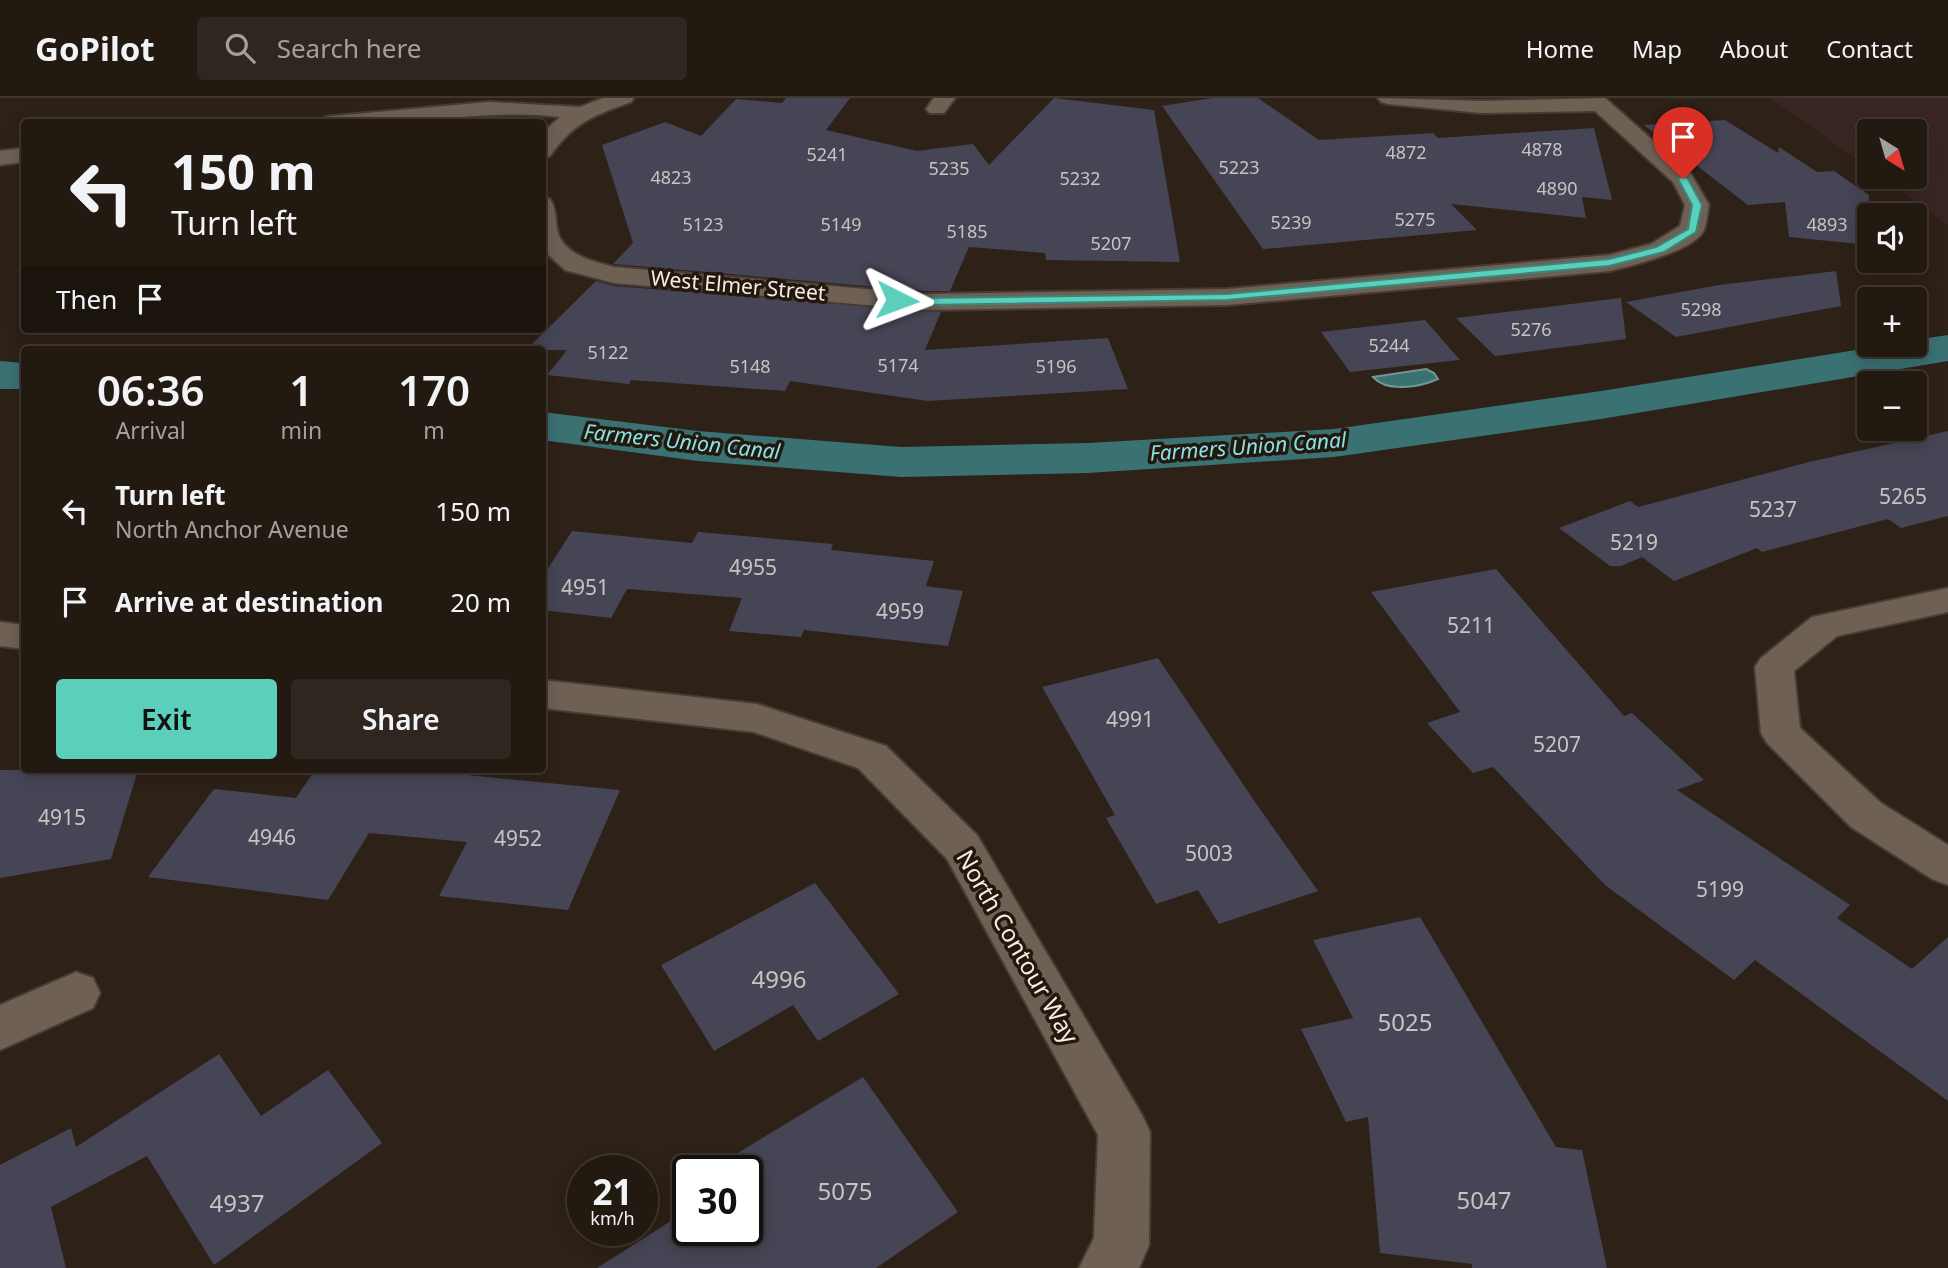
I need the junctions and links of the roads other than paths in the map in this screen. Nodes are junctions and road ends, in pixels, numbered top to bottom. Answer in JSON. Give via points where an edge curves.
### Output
{"nodes":[{"id":1,"x":624,"y":98,"type":"edge"},
{"id":2,"x":1388,"y":98,"type":"edge"},
{"id":3,"x":1597,"y":102,"type":"edge"},
{"id":4,"x":583,"y":114,"type":"junction"},
{"id":5,"x":362,"y":119,"type":"edge"},
{"id":6,"x":546,"y":146,"type":"edge"},
{"id":7,"x":21,"y":155,"type":"edge"},
{"id":8,"x":0,"y":158,"type":"edge"},
{"id":9,"x":546,"y":228,"type":"edge"},
{"id":10,"x":1948,"y":600,"type":"edge"},
{"id":11,"x":546,"y":694,"type":"edge"},
{"id":12,"x":1948,"y":867,"type":"edge"},
{"id":13,"x":76,"y":993,"type":"dead end"},
{"id":14,"x":0,"y":1028,"type":"edge"},
{"id":15,"x":1114,"y":1257,"type":"edge"}],
"edges":[{"from":1,"to":4,"type":"street"},
{"from":2,"to":3,"type":"street","via":[[1481,107]]},
{"from":3,"to":9,"type":"street","name":"West Elmer Street","via":[[1683,179],[1697,205],[1692,230],[1660,249],[1609,262],[1227,297],[924,302],[614,275],[574,265],[548,240]]},
{"from":4,"to":5,"type":"street","via":[[486,106]]},
{"from":4,"to":6,"type":"street","via":[[558,130]]},
{"from":7,"to":8,"type":"street"},
{"from":10,"to":12,"type":"street","via":[[1825,626],[1774,667],[1781,733],[1866,815]]},
{"from":11,"to":15,"type":"street","name":"North Contour Way","via":[[757,718],[872,757],[962,847],[1124,1132]]},
{"from":13,"to":14,"type":"street"}]}
